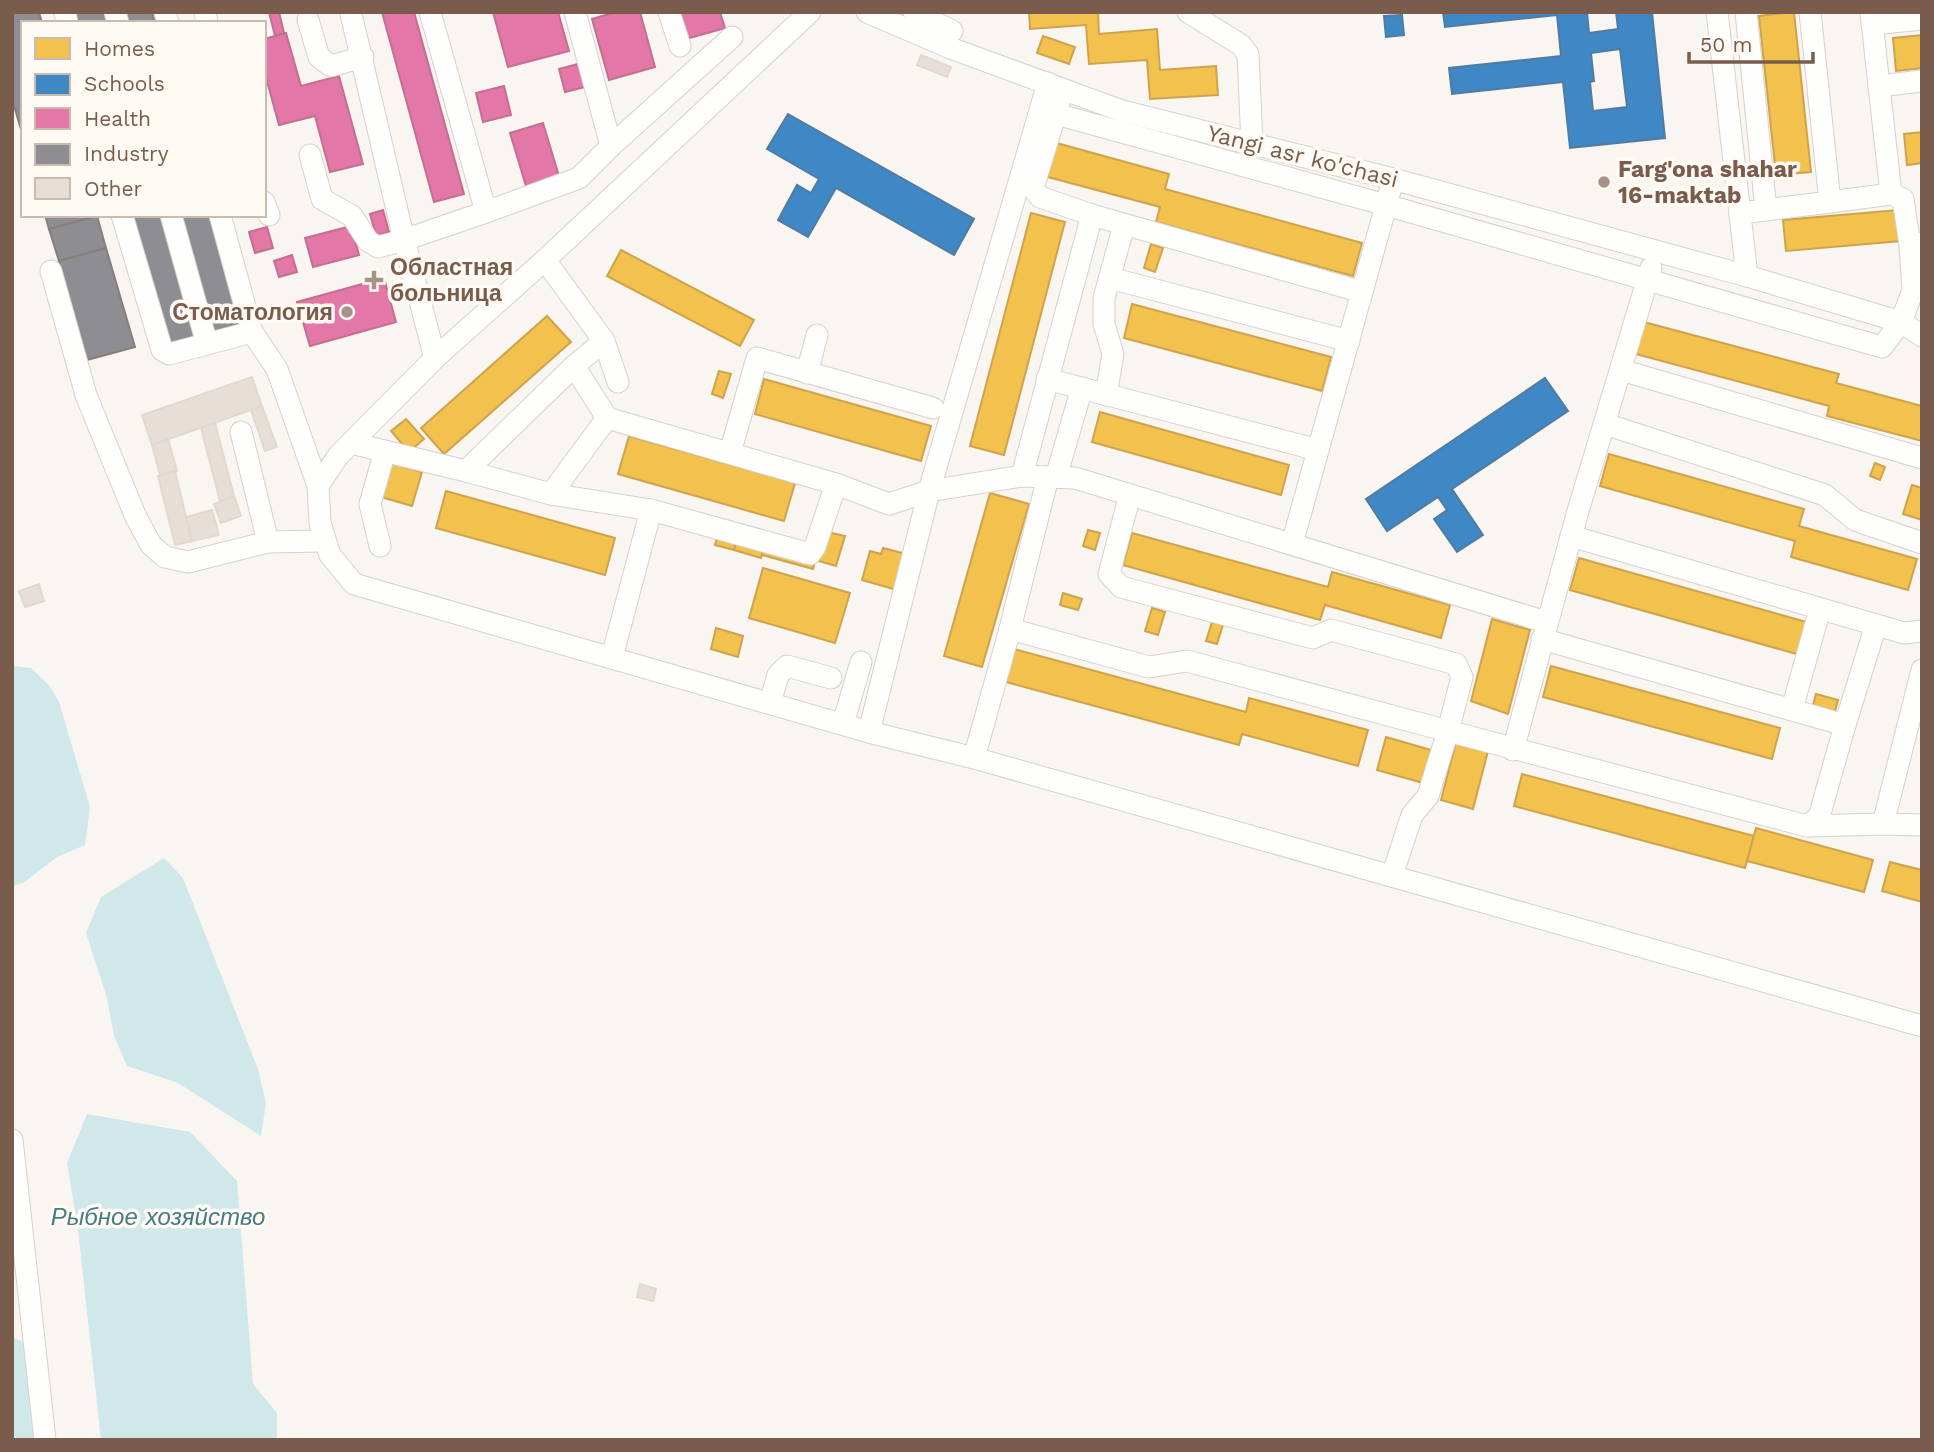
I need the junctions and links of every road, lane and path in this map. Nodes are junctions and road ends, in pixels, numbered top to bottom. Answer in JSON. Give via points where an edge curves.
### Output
{"nodes":[{"id":1,"x":430,"y":12,"type":"edge"},
{"id":2,"x":575,"y":12,"type":"edge"},
{"id":3,"x":669,"y":12,"type":"edge"},
{"id":4,"x":810,"y":12,"type":"edge"},
{"id":5,"x":867,"y":12,"type":"edge"},
{"id":6,"x":914,"y":12,"type":"edge"},
{"id":7,"x":1188,"y":12,"type":"edge"},
{"id":8,"x":1717,"y":12,"type":"edge"},
{"id":9,"x":1746,"y":12,"type":"edge"},
{"id":10,"x":1810,"y":12,"type":"edge"},
{"id":11,"x":351,"y":14,"type":"edge"},
{"id":12,"x":1871,"y":18,"type":"edge"},
{"id":13,"x":1922,"y":19,"type":"edge"},
{"id":14,"x":308,"y":20,"type":"dead end"},
{"id":15,"x":952,"y":31,"type":"edge"},
{"id":16,"x":732,"y":37,"type":"dead end"},
{"id":17,"x":680,"y":46,"type":"dead end"},
{"id":18,"x":363,"y":58,"type":"junction"},
{"id":19,"x":1922,"y":81,"type":"edge"},
{"id":20,"x":1056,"y":86,"type":"junction"},
{"id":21,"x":1878,"y":86,"type":"junction"},
{"id":22,"x":1056,"y":114,"type":"junction"},
{"id":23,"x":1252,"y":144,"type":"junction"},
{"id":24,"x":611,"y":146,"type":"junction"},
{"id":25,"x":310,"y":155,"type":"dead end"},
{"id":26,"x":1393,"y":179,"type":"junction"},
{"id":27,"x":1905,"y":197,"type":"edge"},
{"id":28,"x":1830,"y":202,"type":"junction"},
{"id":29,"x":1386,"y":205,"type":"junction"},
{"id":30,"x":1766,"y":210,"type":"junction"},
{"id":31,"x":486,"y":212,"type":"junction"},
{"id":32,"x":1741,"y":213,"type":"junction"},
{"id":33,"x":1092,"y":215,"type":"junction"},
{"id":34,"x":123,"y":217,"type":"edge"},
{"id":35,"x":172,"y":217,"type":"edge"},
{"id":36,"x":221,"y":217,"type":"edge"},
{"id":37,"x":1124,"y":225,"type":"junction"},
{"id":38,"x":404,"y":240,"type":"junction"},
{"id":39,"x":1916,"y":244,"type":"edge"},
{"id":40,"x":1657,"y":252,"type":"junction"},
{"id":41,"x":545,"y":260,"type":"junction"},
{"id":42,"x":51,"y":271,"type":"dead end"},
{"id":43,"x":1747,"y":276,"type":"junction"},
{"id":44,"x":1110,"y":278,"type":"junction"},
{"id":45,"x":1647,"y":279,"type":"junction"},
{"id":46,"x":1362,"y":292,"type":"junction"},
{"id":47,"x":1901,"y":322,"type":"junction"},
{"id":48,"x":252,"y":332,"type":"junction"},
{"id":49,"x":817,"y":335,"type":"dead end"},
{"id":50,"x":1922,"y":337,"type":"edge"},
{"id":51,"x":604,"y":341,"type":"junction"},
{"id":52,"x":1349,"y":341,"type":"junction"},
{"id":53,"x":207,"y":344,"type":"junction"},
{"id":54,"x":435,"y":358,"type":"junction"},
{"id":55,"x":574,"y":366,"type":"junction"},
{"id":56,"x":1621,"y":370,"type":"junction"},
{"id":57,"x":807,"y":373,"type":"junction"},
{"id":58,"x":1047,"y":379,"type":"junction"},
{"id":59,"x":618,"y":382,"type":"dead end"},
{"id":60,"x":1082,"y":388,"type":"junction"},
{"id":61,"x":1107,"y":395,"type":"junction"},
{"id":62,"x":933,"y":408,"type":"dead end"},
{"id":63,"x":607,"y":418,"type":"junction"},
{"id":64,"x":1605,"y":424,"type":"junction"},
{"id":65,"x":241,"y":432,"type":"dead end"},
{"id":66,"x":351,"y":443,"type":"junction"},
{"id":67,"x":1318,"y":450,"type":"junction"},
{"id":68,"x":385,"y":451,"type":"junction"},
{"id":69,"x":730,"y":453,"type":"junction"},
{"id":70,"x":1922,"y":458,"type":"edge"},
{"id":71,"x":466,"y":471,"type":"junction"},
{"id":72,"x":1022,"y":476,"type":"junction"},
{"id":73,"x":1052,"y":477,"type":"junction"},
{"id":74,"x":836,"y":484,"type":"junction"},
{"id":75,"x":318,"y":486,"type":"junction"},
{"id":76,"x":929,"y":491,"type":"junction"},
{"id":77,"x":551,"y":494,"type":"junction"},
{"id":78,"x":1130,"y":495,"type":"junction"},
{"id":79,"x":651,"y":510,"type":"junction"},
{"id":80,"x":1571,"y":536,"type":"junction"},
{"id":81,"x":326,"y":541,"type":"junction"},
{"id":82,"x":268,"y":542,"type":"junction"},
{"id":83,"x":1922,"y":543,"type":"edge"},
{"id":84,"x":1292,"y":544,"type":"junction"},
{"id":85,"x":380,"y":546,"type":"dead end"},
{"id":86,"x":1819,"y":609,"type":"junction"},
{"id":87,"x":1875,"y":625,"type":"junction"},
{"id":88,"x":1010,"y":629,"type":"junction"},
{"id":89,"x":1544,"y":631,"type":"junction"},
{"id":90,"x":1922,"y":631,"type":"edge"},
{"id":91,"x":612,"y":657,"type":"junction"},
{"id":92,"x":861,"y":663,"type":"dead end"},
{"id":93,"x":1922,"y":670,"type":"edge"},
{"id":94,"x":831,"y":678,"type":"dead end"},
{"id":95,"x":770,"y":703,"type":"junction"},
{"id":96,"x":1792,"y":709,"type":"junction"},
{"id":97,"x":843,"y":724,"type":"junction"},
{"id":98,"x":1845,"y":724,"type":"junction"},
{"id":99,"x":1448,"y":731,"type":"junction"},
{"id":100,"x":869,"y":732,"type":"junction"},
{"id":101,"x":1513,"y":750,"type":"junction"},
{"id":102,"x":974,"y":758,"type":"junction"},
{"id":103,"x":1883,"y":824,"type":"junction"},
{"id":104,"x":1922,"y":825,"type":"edge"},
{"id":105,"x":1807,"y":826,"type":"junction"},
{"id":106,"x":1392,"y":876,"type":"junction"},
{"id":107,"x":1922,"y":1026,"type":"edge"},
{"id":108,"x":12,"y":1140,"type":"edge"},
{"id":109,"x":45,"y":1440,"type":"edge"}],
"edges":[{"from":1,"to":31,"type":"street"},
{"from":2,"to":24,"type":"street"},
{"from":3,"to":17,"type":"street"},
{"from":4,"to":41,"type":"street"},
{"from":5,"to":15,"type":"street","name":"Yangi asr ko'chasi"},
{"from":6,"to":15,"type":"street"},
{"from":7,"to":23,"type":"street","via":[[1248,54]]},
{"from":8,"to":32,"type":"street"},
{"from":9,"to":30,"type":"street"},
{"from":10,"to":28,"type":"street"},
{"from":11,"to":18,"type":"street"},
{"from":12,"to":13,"type":"street"},
{"from":12,"to":21,"type":"street"},
{"from":14,"to":18,"type":"street","via":[[319,57],[331,66]]},
{"from":15,"to":20,"type":"street","name":"Yangi asr ko'chasi"},
{"from":16,"to":24,"type":"street"},
{"from":18,"to":38,"type":"street"},
{"from":19,"to":21,"type":"street"},
{"from":20,"to":22,"type":"street"},
{"from":20,"to":23,"type":"street","name":"Yangi asr ko'chasi","via":[[1122,111]]},
{"from":20,"to":76,"type":"street"},
{"from":21,"to":27,"type":"street"},
{"from":22,"to":29,"type":"street"},
{"from":22,"to":33,"type":"street","via":[[1034,188],[1040,197]]},
{"from":23,"to":26,"type":"street","name":"Yangi asr ko'chasi"},
{"from":24,"to":31,"type":"street","via":[[579,178]]},
{"from":25,"to":38,"type":"street","via":[[322,199],[352,216],[368,241],[378,247]]},
{"from":26,"to":29,"type":"street"},
{"from":26,"to":40,"type":"street","name":"Yangi asr ko'chasi"},
{"from":27,"to":28,"type":"street"},
{"from":27,"to":39,"type":"street"},
{"from":28,"to":30,"type":"street"},
{"from":29,"to":45,"type":"street"},
{"from":29,"to":46,"type":"street"},
{"from":30,"to":32,"type":"street"},
{"from":31,"to":38,"type":"street"},
{"from":32,"to":43,"type":"street"},
{"from":33,"to":37,"type":"street"},
{"from":33,"to":58,"type":"street"},
{"from":34,"to":53,"type":"street","via":[[162,350],[169,354]]},
{"from":35,"to":53,"type":"street"},
{"from":36,"to":48,"type":"street"},
{"from":37,"to":44,"type":"street"},
{"from":37,"to":46,"type":"street"},
{"from":38,"to":54,"type":"street"},
{"from":39,"to":47,"type":"street","via":[[1913,290]]},
{"from":40,"to":43,"type":"street","name":"Yangi asr ko'chasi"},
{"from":40,"to":45,"type":"street"},
{"from":41,"to":51,"type":"street"},
{"from":41,"to":54,"type":"street"},
{"from":42,"to":82,"type":"street","via":[[86,395],[151,545],[165,557],[188,562]]},
{"from":43,"to":47,"type":"street","name":"Yangi asr ko'chasi"},
{"from":44,"to":52,"type":"street"},
{"from":44,"to":61,"type":"street","via":[[1104,298],[1104,324],[1113,354]]},
{"from":45,"to":47,"type":"street","via":[[1882,347]]},
{"from":45,"to":56,"type":"street"},
{"from":46,"to":52,"type":"street"},
{"from":47,"to":50,"type":"street","name":"Yangi asr ko'chasi"},
{"from":48,"to":53,"type":"street"},
{"from":48,"to":75,"type":"street","via":[[276,369]]},
{"from":49,"to":57,"type":"street"},
{"from":51,"to":55,"type":"street"},
{"from":51,"to":59,"type":"street"},
{"from":52,"to":67,"type":"street"},
{"from":54,"to":66,"type":"street"},
{"from":55,"to":63,"type":"street"},
{"from":55,"to":71,"type":"street"},
{"from":56,"to":64,"type":"street"},
{"from":56,"to":70,"type":"street"},
{"from":57,"to":62,"type":"street"},
{"from":57,"to":69,"type":"street","via":[[757,358]]},
{"from":58,"to":60,"type":"street"},
{"from":58,"to":72,"type":"street"},
{"from":60,"to":61,"type":"street"},
{"from":60,"to":73,"type":"street"},
{"from":61,"to":67,"type":"street"},
{"from":63,"to":69,"type":"street"},
{"from":63,"to":77,"type":"street"},
{"from":64,"to":80,"type":"street"},
{"from":64,"to":83,"type":"street","via":[[1825,495],[1855,520]]},
{"from":65,"to":82,"type":"street"},
{"from":66,"to":68,"type":"street"},
{"from":66,"to":75,"type":"street"},
{"from":67,"to":84,"type":"street"},
{"from":68,"to":71,"type":"street"},
{"from":68,"to":85,"type":"street","via":[[370,504]]},
{"from":69,"to":74,"type":"street"},
{"from":71,"to":77,"type":"street"},
{"from":72,"to":73,"type":"street"},
{"from":72,"to":76,"type":"street"},
{"from":73,"to":78,"type":"street","via":[[1075,478]]},
{"from":73,"to":88,"type":"street"},
{"from":74,"to":76,"type":"street","via":[[889,504]]},
{"from":74,"to":79,"type":"street","via":[[810,554]]},
{"from":75,"to":81,"type":"street"},
{"from":76,"to":100,"type":"street"},
{"from":77,"to":79,"type":"street"},
{"from":78,"to":84,"type":"street"},
{"from":78,"to":99,"type":"street","via":[[1109,574],[1121,587],[1313,638],[1331,630],[1456,664],[1462,677]]},
{"from":79,"to":91,"type":"street"},
{"from":80,"to":86,"type":"street"},
{"from":80,"to":89,"type":"street"},
{"from":81,"to":82,"type":"street"},
{"from":81,"to":91,"type":"street","via":[[330,555],[354,584]]},
{"from":84,"to":89,"type":"street"},
{"from":86,"to":87,"type":"street"},
{"from":86,"to":96,"type":"street"},
{"from":87,"to":90,"type":"street","via":[[1904,633]]},
{"from":87,"to":98,"type":"street"},
{"from":88,"to":99,"type":"street","via":[[1149,667],[1187,661]]},
{"from":88,"to":102,"type":"street"},
{"from":89,"to":96,"type":"street"},
{"from":89,"to":101,"type":"street"},
{"from":91,"to":95,"type":"street"},
{"from":92,"to":97,"type":"street"},
{"from":93,"to":103,"type":"street"},
{"from":94,"to":95,"type":"street","via":[[787,666],[778,675]]},
{"from":95,"to":97,"type":"street"},
{"from":96,"to":98,"type":"street"},
{"from":97,"to":100,"type":"street"},
{"from":98,"to":105,"type":"street","via":[[1819,817]]},
{"from":99,"to":101,"type":"street"},
{"from":99,"to":106,"type":"street","via":[[1428,796],[1412,816]]},
{"from":100,"to":102,"type":"street"},
{"from":101,"to":105,"type":"street"},
{"from":102,"to":106,"type":"street"},
{"from":103,"to":104,"type":"street"},
{"from":103,"to":105,"type":"street"},
{"from":106,"to":107,"type":"street"},
{"from":108,"to":109,"type":"street"}]}
